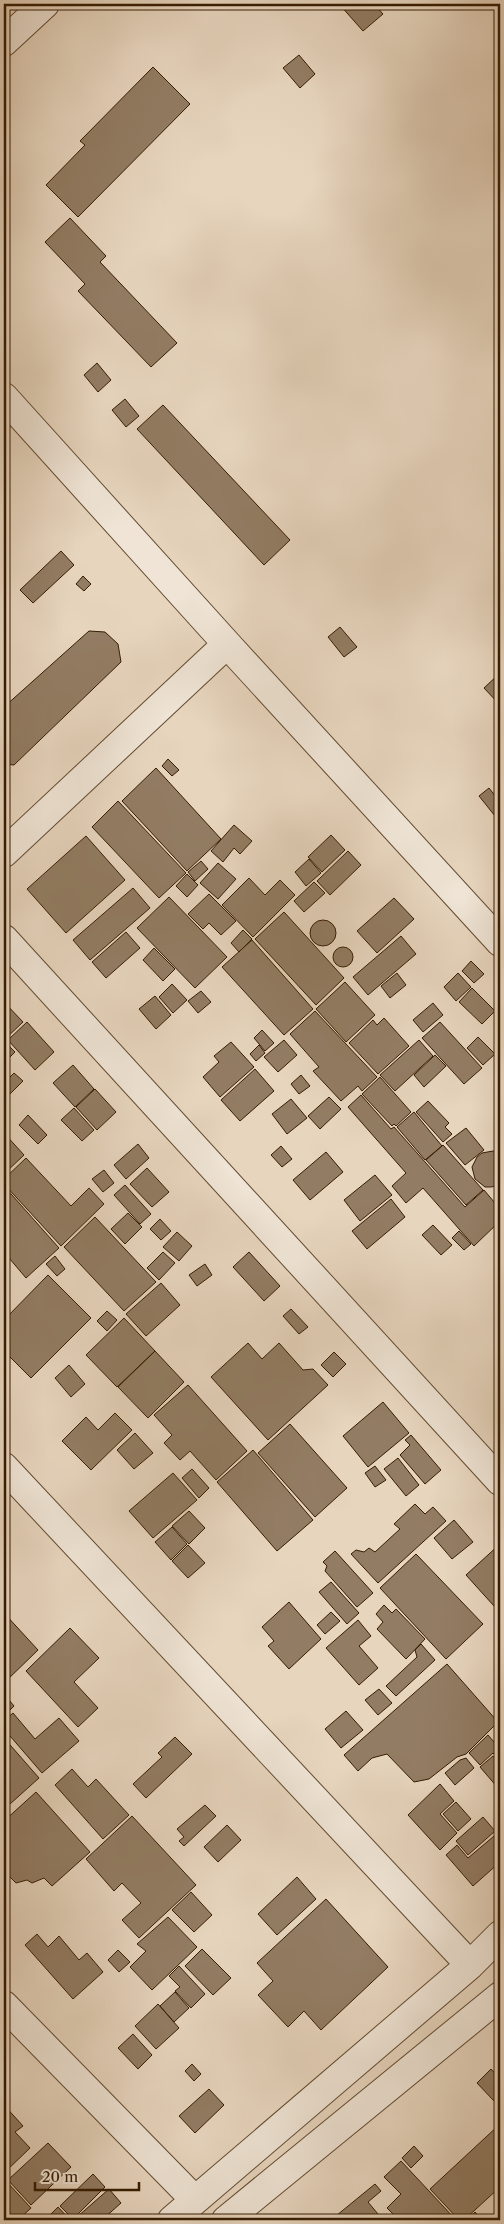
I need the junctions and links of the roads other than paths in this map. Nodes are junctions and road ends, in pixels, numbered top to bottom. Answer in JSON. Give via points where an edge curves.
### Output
{"nodes":[{"id":1,"x":45,"y":4,"type":"edge"},
{"id":2,"x":4,"y":42,"type":"edge"},
{"id":3,"x":4,"y":397,"type":"edge"},
{"id":4,"x":227,"y":644,"type":"junction"},
{"id":5,"x":4,"y":853,"type":"edge"},
{"id":6,"x":4,"y":939,"type":"edge"},
{"id":7,"x":500,"y":942,"type":"edge"},
{"id":8,"x":4,"y":1467,"type":"edge"},
{"id":9,"x":500,"y":1481,"type":"edge"},
{"id":10,"x":500,"y":1935,"type":"edge"},
{"id":11,"x":470,"y":1964,"type":"junction"},
{"id":12,"x":500,"y":1998,"type":"edge"},
{"id":13,"x":4,"y":2005,"type":"edge"},
{"id":14,"x":194,"y":2199,"type":"junction"},
{"id":15,"x":172,"y":2220,"type":"edge"},
{"id":16,"x":226,"y":2220,"type":"edge"}],
"edges":[{"from":1,"to":2,"type":"street"},
{"from":3,"to":4,"type":"street"},
{"from":4,"to":5,"type":"street"},
{"from":4,"to":7,"type":"street"},
{"from":6,"to":9,"type":"street"},
{"from":8,"to":11,"type":"street"},
{"from":10,"to":11,"type":"street"},
{"from":11,"to":14,"type":"street"},
{"from":12,"to":16,"type":"street"},
{"from":13,"to":14,"type":"street"},
{"from":14,"to":15,"type":"street"}]}
